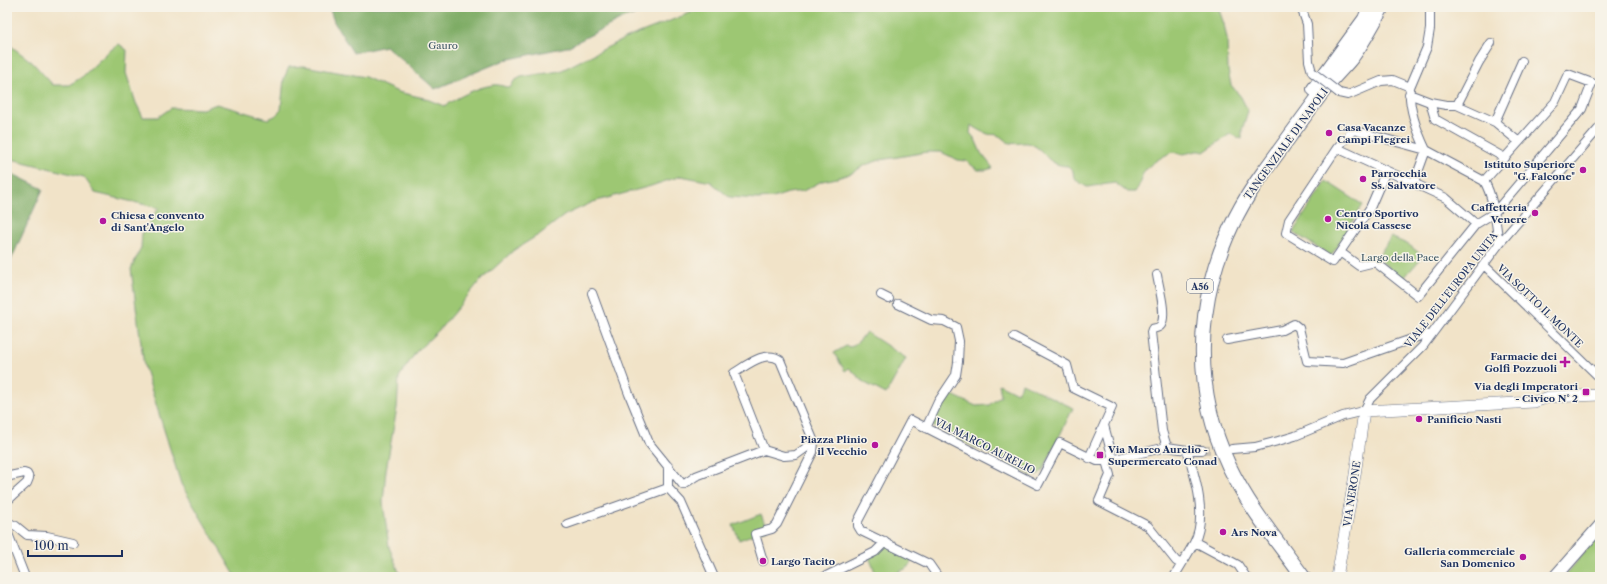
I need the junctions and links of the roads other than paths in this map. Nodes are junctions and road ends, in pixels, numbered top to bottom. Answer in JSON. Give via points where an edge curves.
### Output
{"nodes":[{"id":1,"x":1301,"y":7,"type":"edge"},
{"id":2,"x":1370,"y":7,"type":"edge"},
{"id":3,"x":1382,"y":7,"type":"edge"},
{"id":4,"x":1430,"y":7,"type":"edge"},
{"id":5,"x":1491,"y":43,"type":"dead end"},
{"id":6,"x":1522,"y":61,"type":"dead end"},
{"id":7,"x":1410,"y":90,"type":"junction"},
{"id":8,"x":1430,"y":102,"type":"junction"},
{"id":9,"x":1457,"y":104,"type":"junction"},
{"id":10,"x":1495,"y":122,"type":"junction"},
{"id":11,"x":1600,"y":127,"type":"edge"},
{"id":12,"x":1519,"y":142,"type":"junction"},
{"id":13,"x":1337,"y":148,"type":"junction"},
{"id":14,"x":1426,"y":150,"type":"junction"},
{"id":15,"x":1505,"y":158,"type":"junction"},
{"id":16,"x":1386,"y":170,"type":"junction"},
{"id":17,"x":1484,"y":181,"type":"junction"},
{"id":18,"x":1414,"y":183,"type":"junction"},
{"id":19,"x":1494,"y":213,"type":"junction"},
{"id":20,"x":1476,"y":224,"type":"junction"},
{"id":21,"x":1499,"y":244,"type":"junction"},
{"id":22,"x":1340,"y":252,"type":"junction"},
{"id":23,"x":1484,"y":265,"type":"junction"},
{"id":24,"x":1157,"y":275,"type":"dead end"},
{"id":25,"x":592,"y":294,"type":"dead end"},
{"id":26,"x":881,"y":295,"type":"dead end"},
{"id":27,"x":889,"y":299,"type":"dead end"},
{"id":28,"x":898,"y":304,"type":"dead end"},
{"id":29,"x":1430,"y":336,"type":"junction"},
{"id":30,"x":1014,"y":337,"type":"dead end"},
{"id":31,"x":1227,"y":340,"type":"dead end"},
{"id":32,"x":1600,"y":378,"type":"edge"},
{"id":33,"x":1598,"y":400,"type":"edge"},
{"id":34,"x":1364,"y":411,"type":"junction"},
{"id":35,"x":1104,"y":425,"type":"junction"},
{"id":36,"x":926,"y":428,"type":"junction"},
{"id":37,"x":814,"y":442,"type":"junction"},
{"id":38,"x":1167,"y":447,"type":"junction"},
{"id":39,"x":1232,"y":449,"type":"tunnel mouth"},
{"id":40,"x":764,"y":450,"type":"junction"},
{"id":41,"x":1187,"y":450,"type":"junction"},
{"id":42,"x":1202,"y":450,"type":"tunnel mouth"},
{"id":43,"x":1089,"y":458,"type":"junction"},
{"id":44,"x":1110,"y":460,"type":"junction"},
{"id":45,"x":668,"y":466,"type":"junction"},
{"id":46,"x":7,"y":474,"type":"edge"},
{"id":47,"x":683,"y":485,"type":"junction"},
{"id":48,"x":668,"y":488,"type":"junction"},
{"id":49,"x":7,"y":501,"type":"edge"},
{"id":50,"x":681,"y":502,"type":"junction"},
{"id":51,"x":7,"y":522,"type":"edge"},
{"id":52,"x":567,"y":524,"type":"dead end"},
{"id":53,"x":1600,"y":526,"type":"edge"},
{"id":54,"x":7,"y":531,"type":"edge"},
{"id":55,"x":73,"y":542,"type":"dead end"},
{"id":56,"x":885,"y":542,"type":"junction"},
{"id":57,"x":1195,"y":542,"type":"junction"},
{"id":58,"x":763,"y":561,"type":"dead end"},
{"id":59,"x":1181,"y":564,"type":"junction"},
{"id":60,"x":26,"y":577,"type":"edge"},
{"id":61,"x":714,"y":577,"type":"edge"},
{"id":62,"x":824,"y":577,"type":"edge"},
{"id":63,"x":938,"y":577,"type":"edge"},
{"id":64,"x":1174,"y":577,"type":"edge"},
{"id":65,"x":1246,"y":577,"type":"edge"},
{"id":66,"x":1291,"y":577,"type":"edge"},
{"id":67,"x":1303,"y":577,"type":"edge"},
{"id":68,"x":1337,"y":577,"type":"edge"},
{"id":69,"x":1555,"y":577,"type":"edge"}],
"edges":[{"from":1,"to":7,"type":"street","bridge":true,"via":[[1307,24],[1312,72],[1339,93],[1348,95],[1393,80]]},
{"from":2,"to":66,"type":"highway","name":"TANGENZIALE DI NAPOLI","number":"A56","via":[[1365,19],[1258,164],[1226,213],[1202,277],[1197,307],[1194,340],[1196,387],[1210,444],[1223,474],[1249,519]]},
{"from":3,"to":67,"type":"highway","name":"TANGENZIALE DI NAPOLI","number":"A56","via":[[1352,57],[1331,80],[1232,222],[1216,263],[1205,314],[1204,376],[1219,441],[1230,467],[1252,505]]},
{"from":4,"to":7,"type":"street","via":[[1427,47]]},
{"from":5,"to":9,"type":"street"},
{"from":6,"to":10,"type":"street"},
{"from":7,"to":8,"type":"street"},
{"from":7,"to":14,"type":"street","via":[[1417,131]]},
{"from":8,"to":9,"type":"street"},
{"from":8,"to":15,"type":"street","via":[[1435,119]]},
{"from":9,"to":10,"type":"street"},
{"from":10,"to":12,"type":"street"},
{"from":11,"to":21,"type":"street","name":"VIALE DELL'EUROPA UNITA"},
{"from":12,"to":15,"type":"street"},
{"from":12,"to":19,"type":"street","via":[[1556,102],[1568,74],[1592,83],[1582,109]]},
{"from":13,"to":14,"type":"street","via":[[1353,130]]},
{"from":13,"to":16,"type":"street"},
{"from":13,"to":22,"type":"street","via":[[1289,220],[1286,233],[1333,262]]},
{"from":14,"to":17,"type":"street"},
{"from":14,"to":18,"type":"street"},
{"from":15,"to":17,"type":"street"},
{"from":16,"to":18,"type":"street"},
{"from":16,"to":22,"type":"street","via":[[1370,208]]},
{"from":17,"to":19,"type":"street"},
{"from":18,"to":20,"type":"street","via":[[1446,198]]},
{"from":19,"to":20,"type":"street"},
{"from":19,"to":21,"type":"street"},
{"from":20,"to":22,"type":"street","via":[[1418,296],[1375,262],[1359,266]]},
{"from":21,"to":23,"type":"street","name":"VIALE DELL'EUROPA UNITA"},
{"from":23,"to":29,"type":"street","name":"VIALE DELL'EUROPA UNITA"},
{"from":23,"to":32,"type":"street","name":"VIA SOTTO IL MONTE"},
{"from":24,"to":38,"type":"street","via":[[1164,312],[1161,325],[1151,332],[1162,431]]},
{"from":25,"to":45,"type":"street","via":[[649,443]]},
{"from":26,"to":27,"type":"street"},
{"from":28,"to":36,"type":"street","via":[[931,320],[944,321],[956,327],[959,341],[956,375],[938,402]]},
{"from":29,"to":31,"type":"street","via":[[1426,334],[1343,363],[1307,361],[1299,328],[1294,324],[1282,330]]},
{"from":29,"to":34,"type":"street","name":"VIALE DELL'EUROPA UNITA","via":[[1370,400]]},
{"from":30,"to":35,"type":"street","via":[[1067,365],[1073,388],[1112,407]]},
{"from":33,"to":34,"type":"street"},
{"from":34,"to":39,"type":"street","via":[[1343,416],[1278,441]]},
{"from":34,"to":68,"type":"street","name":"VIA NERONE"},
{"from":35,"to":43,"type":"street"},
{"from":35,"to":44,"type":"street"},
{"from":36,"to":43,"type":"street","name":"VIA MARCO AURELIO","via":[[1038,485],[1060,444]]},
{"from":36,"to":56,"type":"street","name":"VIA MARCO AURELIO","via":[[911,420],[858,521],[861,531]]},
{"from":37,"to":40,"type":"street","via":[[796,455],[784,456]]},
{"from":37,"to":40,"type":"street","via":[[780,360],[770,356],[734,373]]},
{"from":37,"to":58,"type":"street","via":[[813,452],[777,524],[772,529],[755,534]]},
{"from":38,"to":41,"type":"street","name":"VIA MARCO AURELIO"},
{"from":38,"to":44,"type":"street","name":"VIA MARCO AURELIO"},
{"from":40,"to":47,"type":"street","via":[[696,476]]},
{"from":41,"to":42,"type":"street","name":"VIA MARCO AURELIO"},
{"from":41,"to":57,"type":"street","via":[[1200,509]]},
{"from":43,"to":44,"type":"street","name":"VIA MARCO AURELIO","via":[[1097,461]]},
{"from":44,"to":59,"type":"street","via":[[1110,475],[1099,501],[1148,526]]},
{"from":45,"to":47,"type":"street"},
{"from":45,"to":48,"type":"street"},
{"from":46,"to":49,"type":"street","via":[[10,476],[24,473],[29,480]]},
{"from":47,"to":50,"type":"street"},
{"from":48,"to":50,"type":"street"},
{"from":48,"to":52,"type":"street"},
{"from":50,"to":61,"type":"street"},
{"from":51,"to":55,"type":"street","via":[[27,535],[47,536]]},
{"from":53,"to":69,"type":"main road"},
{"from":54,"to":60,"type":"street"},
{"from":56,"to":62,"type":"street","via":[[876,552]]},
{"from":56,"to":63,"type":"street","via":[[929,564]]},
{"from":57,"to":59,"type":"street"},
{"from":57,"to":65,"type":"street","via":[[1238,565]]},
{"from":59,"to":64,"type":"street"}]}
